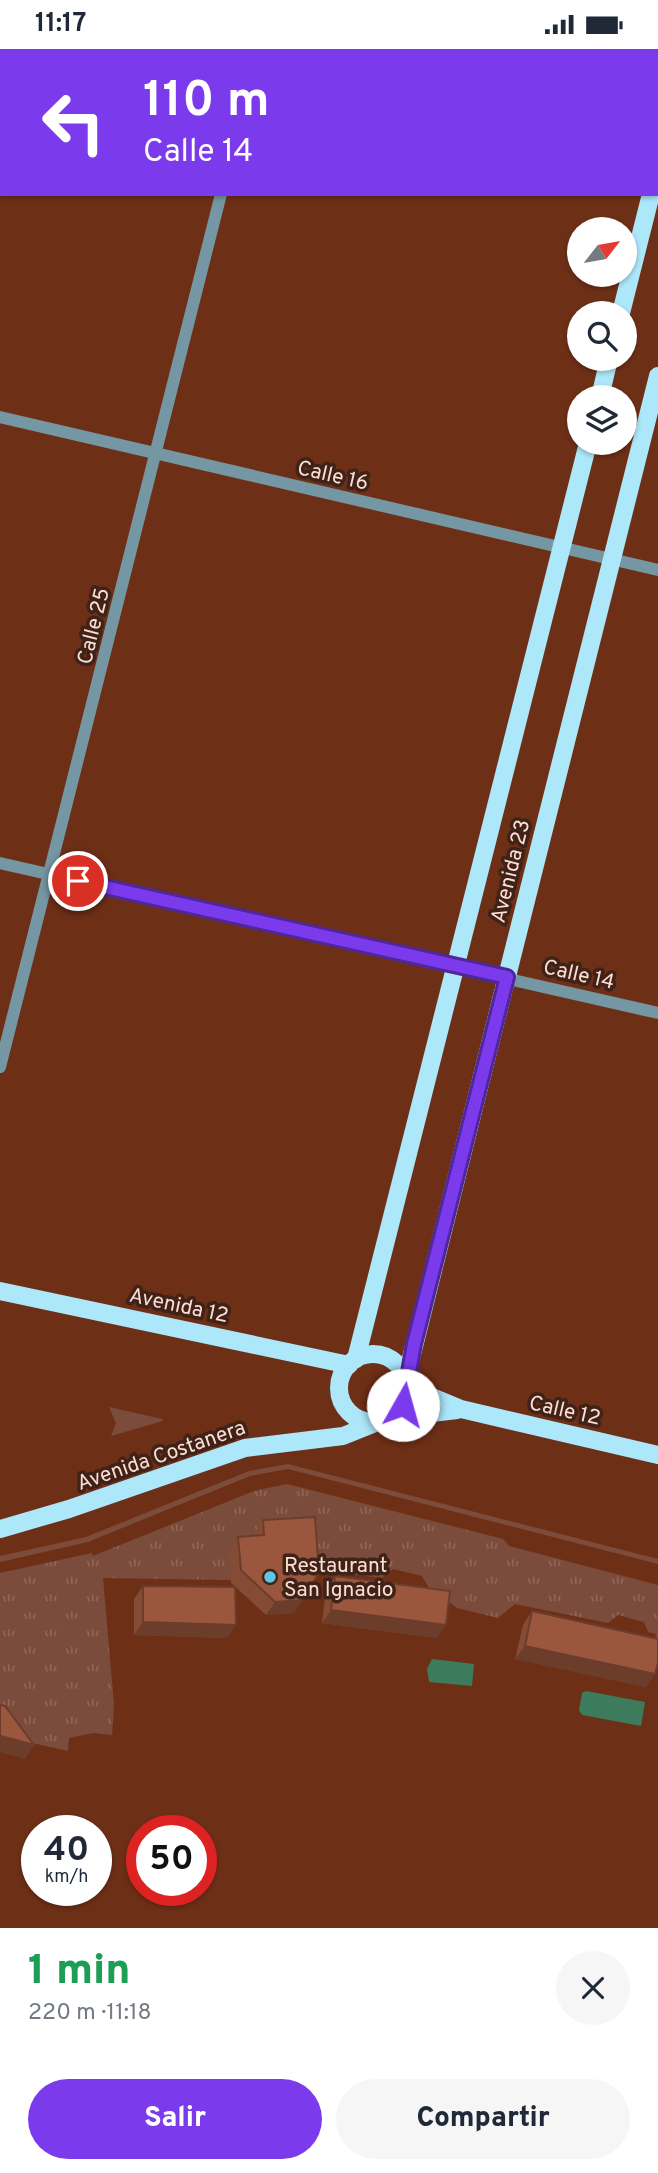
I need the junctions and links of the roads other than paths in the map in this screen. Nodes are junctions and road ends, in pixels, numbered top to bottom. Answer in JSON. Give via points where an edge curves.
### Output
{"nodes":[{"id":1,"x":220,"y":196,"type":"edge"},
{"id":2,"x":650,"y":196,"type":"edge"},
{"id":3,"x":624,"y":301,"type":"edge"},
{"id":4,"x":658,"y":376,"type":"edge"},
{"id":5,"x":0,"y":417,"type":"edge"},
{"id":6,"x":156,"y":453,"type":"junction"},
{"id":7,"x":585,"y":455,"type":"edge"},
{"id":8,"x":562,"y":548,"type":"junction"},
{"id":9,"x":612,"y":559,"type":"junction"},
{"id":10,"x":658,"y":570,"type":"edge"},
{"id":11,"x":0,"y":863,"type":"edge"},
{"id":12,"x":51,"y":875,"type":"junction"},
{"id":13,"x":457,"y":966,"type":"junction"},
{"id":14,"x":507,"y":977,"type":"junction"},
{"id":15,"x":658,"y":1013,"type":"edge"},
{"id":16,"x":0,"y":1067,"type":"edge"},
{"id":17,"x":0,"y":1291,"type":"edge"},
{"id":18,"x":353,"y":1362,"type":"junction"},
{"id":19,"x":407,"y":1382,"type":"junction"},
{"id":20,"x":461,"y":1409,"type":"junction"},
{"id":21,"x":384,"y":1420,"type":"junction"},
{"id":22,"x":658,"y":1455,"type":"edge"},
{"id":23,"x":0,"y":1529,"type":"edge"}],
"edges":[{"from":1,"to":6,"type":"street","name":"Calle 25"},
{"from":2,"to":3,"type":"main road"},
{"from":4,"to":9,"type":"main road","name":"Avenida 23"},
{"from":5,"to":6,"type":"street","name":"Calle 16"},
{"from":6,"to":8,"type":"street","name":"Calle 16"},
{"from":6,"to":12,"type":"street","name":"Calle 25"},
{"from":7,"to":8,"type":"main road","name":"Avenida 23"},
{"from":8,"to":9,"type":"street","name":"Calle 16"},
{"from":8,"to":13,"type":"main road","name":"Avenida 23"},
{"from":9,"to":10,"type":"street","name":"Calle 16"},
{"from":9,"to":14,"type":"main road","name":"Avenida 23"},
{"from":11,"to":12,"type":"street","name":"Calle 14"},
{"from":12,"to":13,"type":"street","name":"Calle 14"},
{"from":12,"to":16,"type":"street","name":"Calle 25"},
{"from":13,"to":14,"type":"street","name":"Calle 14"},
{"from":13,"to":18,"type":"main road","name":"Avenida 23"},
{"from":14,"to":15,"type":"street","name":"Calle 14"},
{"from":14,"to":19,"type":"main road","name":"Avenida 23"},
{"from":17,"to":18,"type":"main road","name":"Avenida 12"},
{"from":18,"to":19,"type":"main road","via":[[375,1354],[385,1356],[400,1368]]},
{"from":18,"to":21,"type":"main road","via":[[340,1383],[343,1404],[358,1418]]},
{"from":19,"to":20,"type":"main road","name":"Calle 12"},
{"from":19,"to":21,"type":"main road","via":[[403,1405]]},
{"from":20,"to":21,"type":"main road","name":"Calle 12"},
{"from":20,"to":22,"type":"main road","name":"Calle 12"},
{"from":21,"to":23,"type":"main road","name":"Avenida Costanera","via":[[343,1436],[245,1448]]}]}
